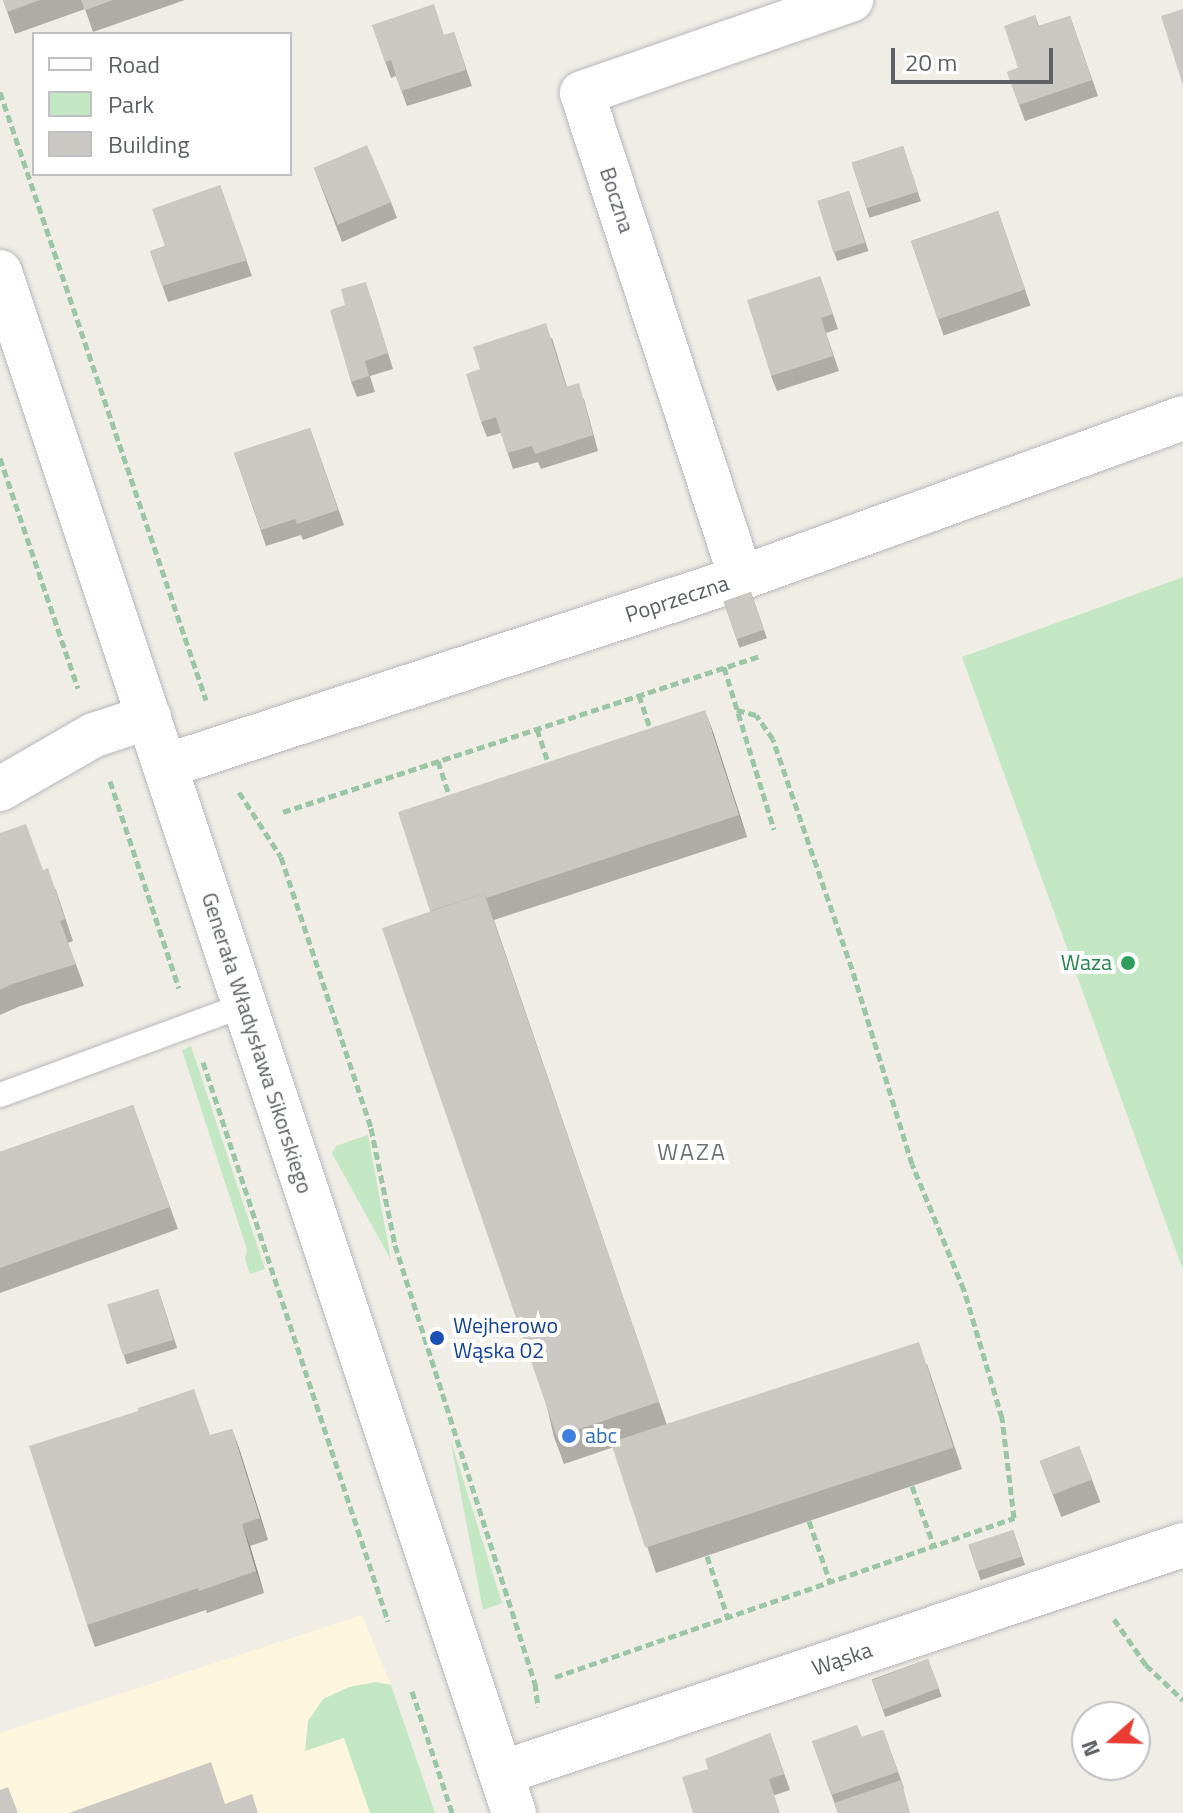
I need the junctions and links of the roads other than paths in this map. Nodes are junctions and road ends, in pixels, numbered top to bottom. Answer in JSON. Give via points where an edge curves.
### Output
{"nodes":[{"id":1,"x":851,"y":0,"type":"edge"},
{"id":2,"x":0,"y":272,"type":"edge"},
{"id":3,"x":1183,"y":418,"type":"edge"},
{"id":4,"x":741,"y":578,"type":"junction"},
{"id":5,"x":149,"y":717,"type":"junction"},
{"id":6,"x":166,"y":766,"type":"junction"},
{"id":7,"x":0,"y":789,"type":"edge"},
{"id":8,"x":244,"y":1005,"type":"junction"},
{"id":9,"x":0,"y":1095,"type":"edge"},
{"id":10,"x":1183,"y":1545,"type":"edge"},
{"id":11,"x":507,"y":1793,"type":"edge"}],
"edges":[{"from":1,"to":4,"type":"street","name":"Boczna","via":[[582,93]]},
{"from":2,"to":5,"type":"street","name":"Generała Władysława Sikorskiego"},
{"from":3,"to":4,"type":"street","name":"Poprzeczna"},
{"from":4,"to":6,"type":"street","name":"Poprzeczna"},
{"from":5,"to":6,"type":"street","name":"Generała Władysława Sikorskiego"},
{"from":5,"to":7,"type":"street","via":[[94,735]]},
{"from":6,"to":8,"type":"street","name":"Generała Władysława Sikorskiego"},
{"from":8,"to":9,"type":"lane"},
{"from":8,"to":11,"type":"street","name":"Generała Władysława Sikorskiego"},
{"from":10,"to":11,"type":"street","name":"Wąska","via":[[551,1757]]}]}
